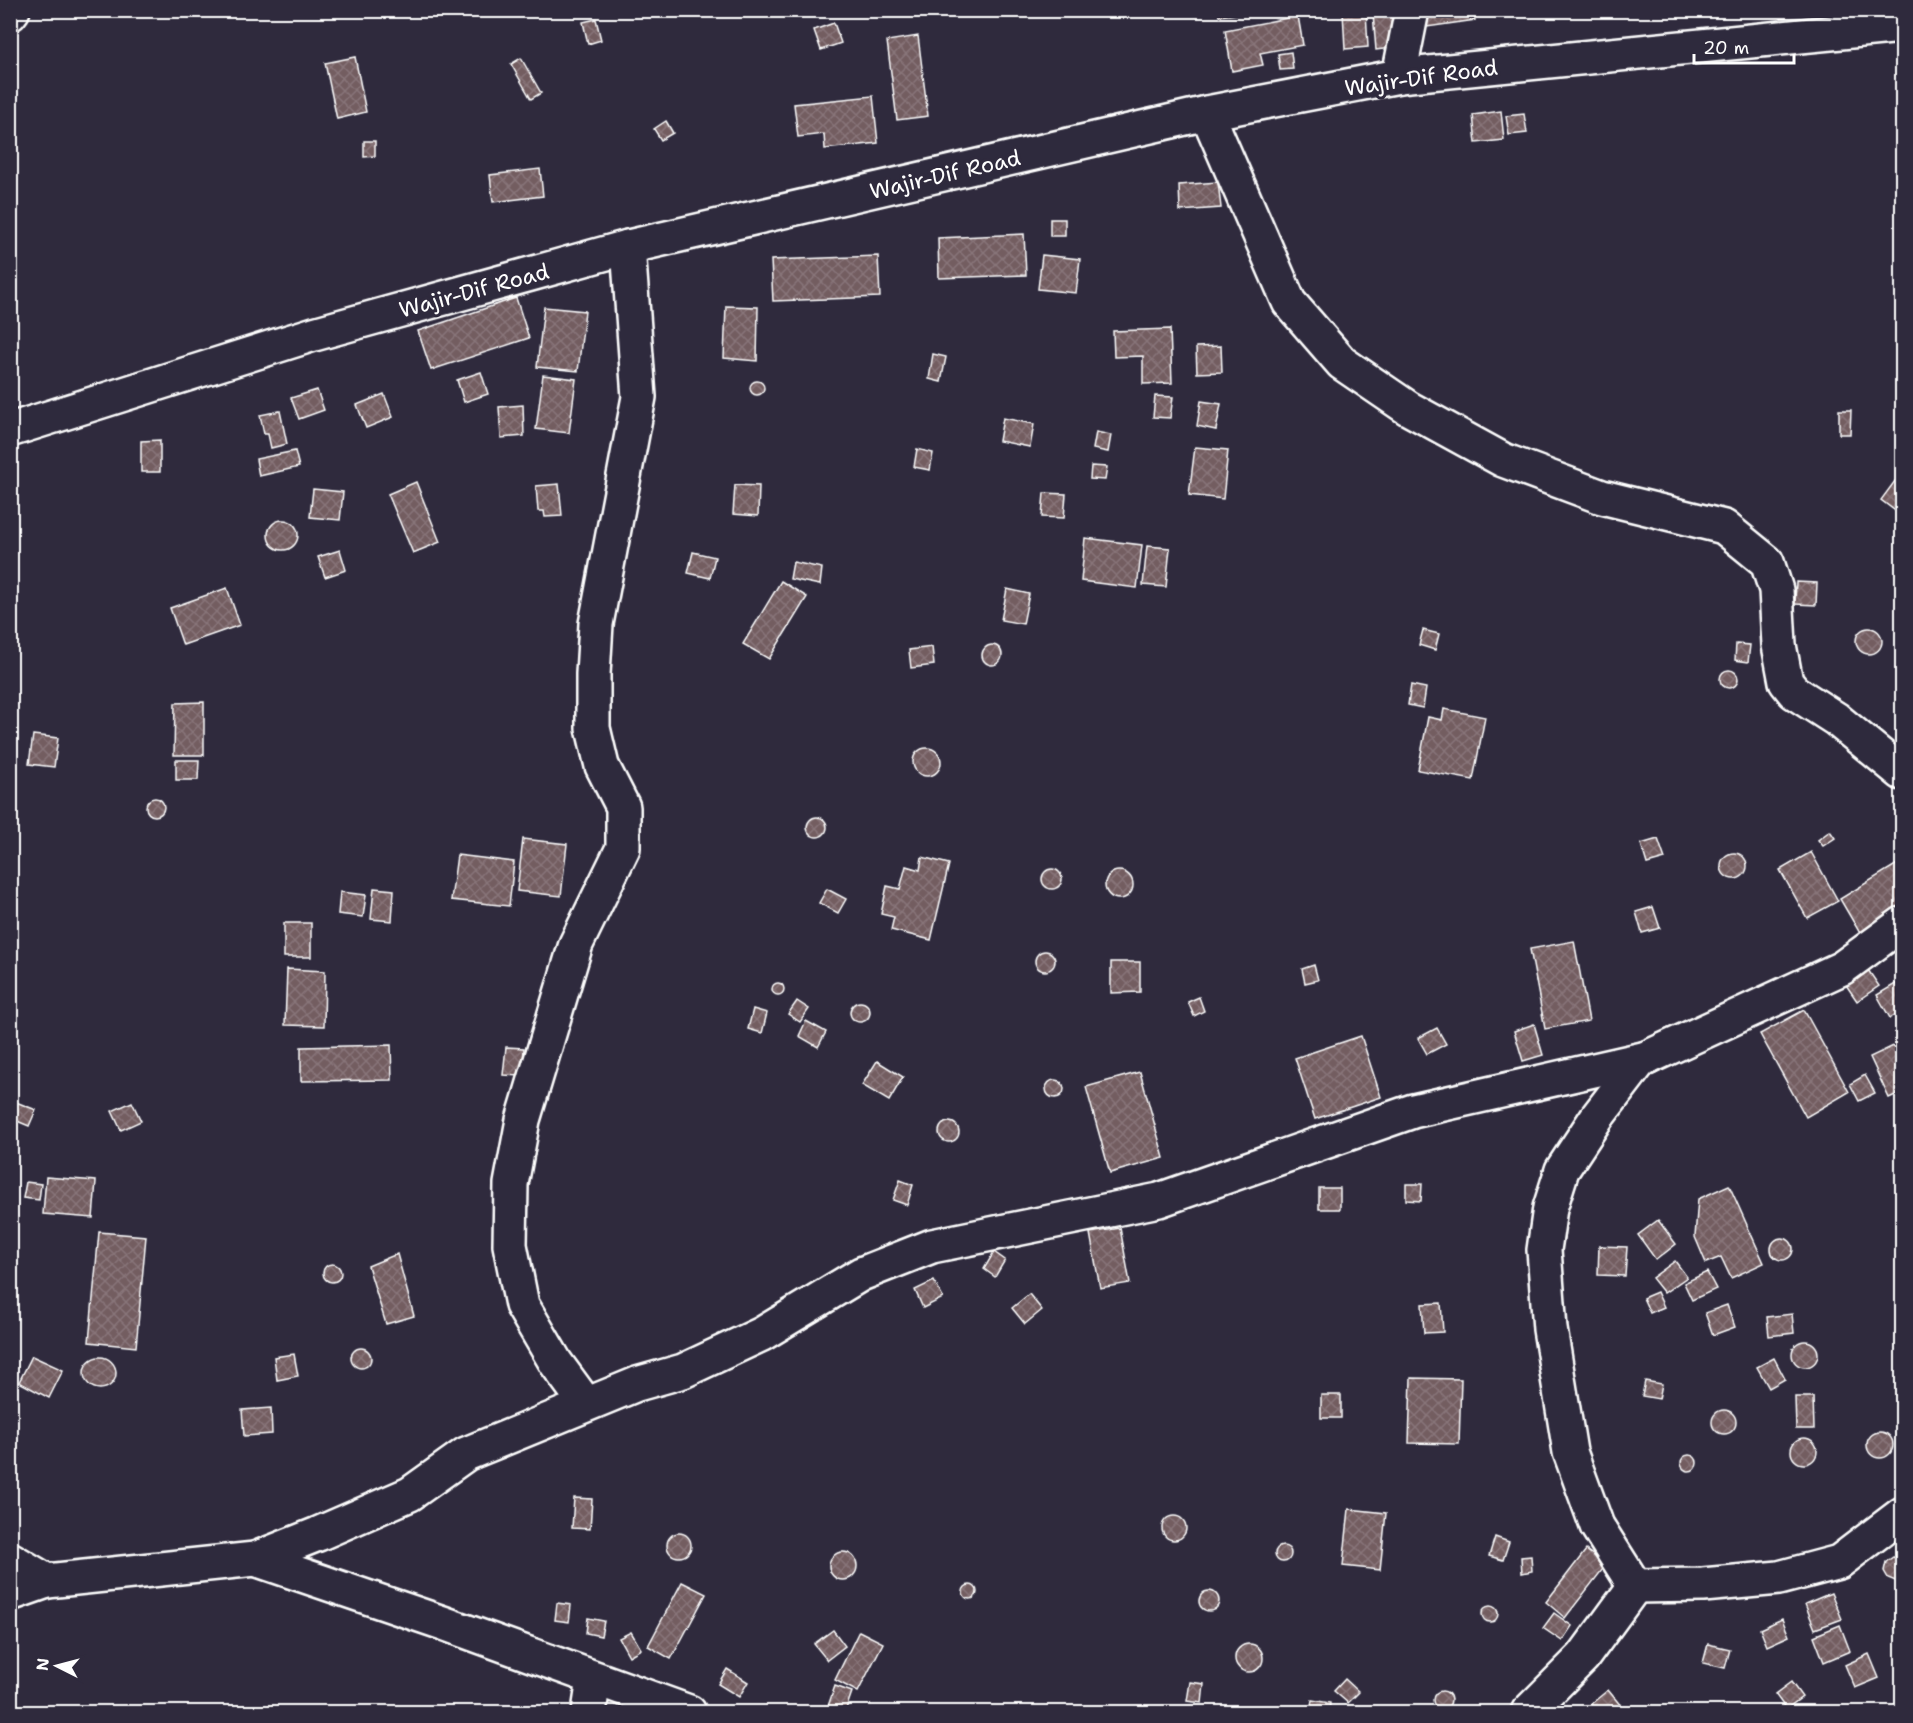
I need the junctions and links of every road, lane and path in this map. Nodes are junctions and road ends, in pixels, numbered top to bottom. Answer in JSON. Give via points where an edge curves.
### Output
{"nodes":[{"id":1,"x":1412,"y":10,"type":"edge"},
{"id":2,"x":1902,"y":26,"type":"edge"},
{"id":3,"x":1399,"y":76,"type":"junction"},
{"id":4,"x":1208,"y":113,"type":"junction"},
{"id":5,"x":628,"y":248,"type":"junction"},
{"id":6,"x":10,"y":430,"type":"edge"},
{"id":7,"x":1902,"y":773,"type":"edge"},
{"id":8,"x":1902,"y":924,"type":"edge"},
{"id":9,"x":1647,"y":1058,"type":"junction"},
{"id":10,"x":586,"y":1404,"type":"junction"},
{"id":11,"x":1902,"y":1515,"type":"edge"},
{"id":12,"x":10,"y":1559,"type":"edge"},
{"id":13,"x":255,"y":1559,"type":"junction"},
{"id":14,"x":47,"y":1581,"type":"junction"},
{"id":15,"x":1635,"y":1586,"type":"junction"},
{"id":16,"x":10,"y":1594,"type":"edge"},
{"id":17,"x":594,"y":1679,"type":"junction"},
{"id":18,"x":589,"y":1713,"type":"edge"},
{"id":19,"x":688,"y":1713,"type":"edge"},
{"id":20,"x":1528,"y":1713,"type":"edge"}],
"edges":[{"from":1,"to":3,"type":"street"},
{"from":2,"to":3,"type":"street","name":"Wajir-Dif Road"},
{"from":3,"to":4,"type":"street","name":"Wajir-Dif Road"},
{"from":4,"to":5,"type":"street","name":"Wajir-Dif Road"},
{"from":4,"to":7,"type":"street","via":[[1289,302],[1342,363],[1408,408],[1503,460],[1602,497],[1724,527],[1767,562],[1776,590],[1786,682]]},
{"from":5,"to":6,"type":"street","name":"Wajir-Dif Road","via":[[314,334]]},
{"from":5,"to":10,"type":"street","via":[[639,397],[596,624],[593,674],[593,728],[602,766],[623,807],[623,848],[576,944],[523,1120],[511,1184],[510,1245],[522,1305]]},
{"from":8,"to":9,"type":"street","via":[[1842,968]]},
{"from":9,"to":10,"type":"street","via":[[1413,1111],[1159,1200],[932,1246],[861,1274],[762,1334],[684,1371]]},
{"from":9,"to":15,"type":"street","via":[[1640,1061],[1604,1108],[1562,1170],[1550,1208],[1544,1250],[1550,1329],[1570,1452],[1597,1526]]},
{"from":10,"to":13,"type":"street","via":[[466,1454],[410,1494]]},
{"from":11,"to":15,"type":"street","via":[[1839,1562],[1779,1578],[1703,1586]]},
{"from":12,"to":14,"type":"street"},
{"from":13,"to":14,"type":"street"},
{"from":13,"to":17,"type":"street"},
{"from":14,"to":16,"type":"street"},
{"from":15,"to":20,"type":"street","via":[[1583,1657]]},
{"from":17,"to":18,"type":"street"},
{"from":17,"to":19,"type":"street"}]}
